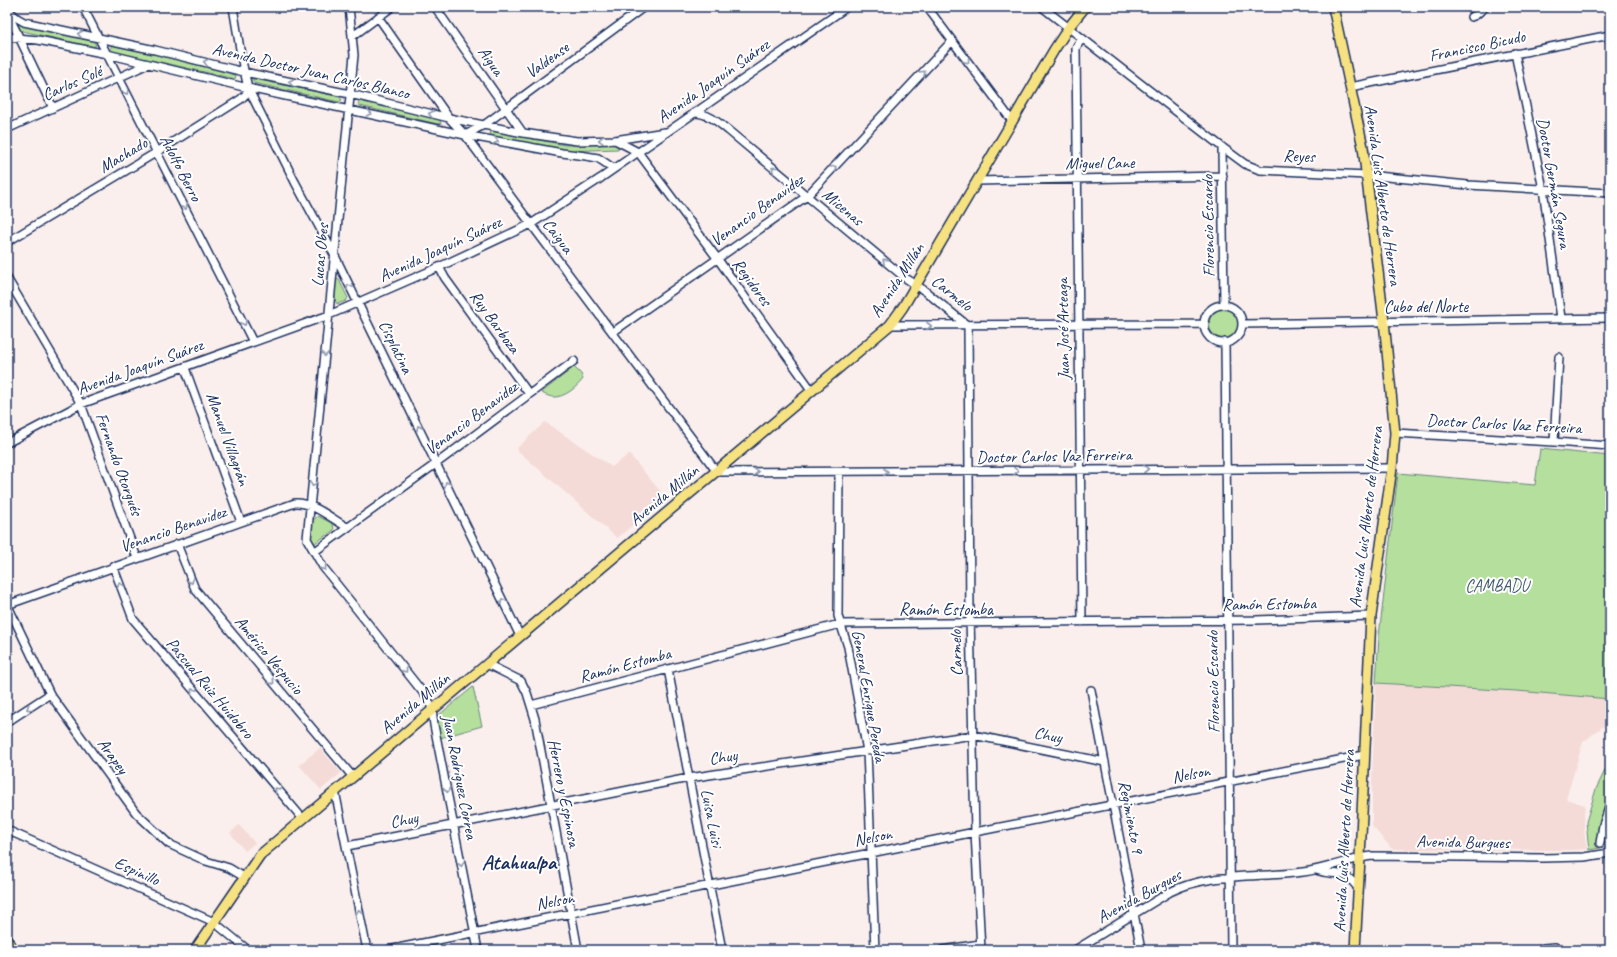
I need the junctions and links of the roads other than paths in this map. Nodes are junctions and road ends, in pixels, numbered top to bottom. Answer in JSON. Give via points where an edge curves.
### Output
{"nodes":[{"id":1,"x":83,"y":7,"type":"edge"},
{"id":2,"x":233,"y":7,"type":"edge"},
{"id":3,"x":349,"y":7,"type":"edge"},
{"id":4,"x":392,"y":7,"type":"edge"},
{"id":5,"x":435,"y":7,"type":"edge"},
{"id":6,"x":644,"y":7,"type":"edge"},
{"id":7,"x":846,"y":7,"type":"edge"},
{"id":8,"x":927,"y":7,"type":"edge"},
{"id":9,"x":1042,"y":7,"type":"edge"},
{"id":10,"x":1085,"y":7,"type":"edge"},
{"id":11,"x":1332,"y":7,"type":"edge"},
{"id":12,"x":1485,"y":7,"type":"edge"},
{"id":13,"x":7,"y":9,"type":"edge"},
{"id":14,"x":7,"y":12,"type":"edge"},
{"id":15,"x":378,"y":17,"type":"junction"},
{"id":16,"x":1471,"y":17,"type":"dead end"},
{"id":17,"x":1068,"y":27,"type":"junction"},
{"id":18,"x":1610,"y":35,"type":"edge"},
{"id":19,"x":353,"y":36,"type":"junction"},
{"id":20,"x":7,"y":37,"type":"edge"},
{"id":21,"x":19,"y":38,"type":"junction"},
{"id":22,"x":98,"y":38,"type":"junction"},
{"id":23,"x":1082,"y":38,"type":"junction"},
{"id":24,"x":952,"y":41,"type":"junction"},
{"id":25,"x":1515,"y":53,"type":"junction"},
{"id":26,"x":107,"y":54,"type":"junction"},
{"id":27,"x":148,"y":64,"type":"junction"},
{"id":28,"x":244,"y":72,"type":"junction"},
{"id":29,"x":119,"y":78,"type":"junction"},
{"id":30,"x":1350,"y":87,"type":"junction"},
{"id":31,"x":248,"y":88,"type":"junction"},
{"id":32,"x":350,"y":94,"type":"junction"},
{"id":33,"x":53,"y":108,"type":"junction"},
{"id":34,"x":349,"y":108,"type":"junction"},
{"id":35,"x":506,"y":109,"type":"junction"},
{"id":36,"x":694,"y":113,"type":"junction"},
{"id":37,"x":449,"y":118,"type":"junction"},
{"id":38,"x":1012,"y":121,"type":"junction"},
{"id":39,"x":484,"y":125,"type":"junction"},
{"id":40,"x":7,"y":129,"type":"edge"},
{"id":41,"x":667,"y":131,"type":"junction"},
{"id":42,"x":523,"y":133,"type":"junction"},
{"id":43,"x":465,"y":135,"type":"junction"},
{"id":44,"x":615,"y":140,"type":"junction"},
{"id":45,"x":1222,"y":147,"type":"junction"},
{"id":46,"x":157,"y":152,"type":"junction"},
{"id":47,"x":638,"y":152,"type":"junction"},
{"id":48,"x":613,"y":168,"type":"junction"},
{"id":49,"x":1367,"y":175,"type":"junction"},
{"id":50,"x":1223,"y":176,"type":"junction"},
{"id":51,"x":1077,"y":178,"type":"junction"},
{"id":52,"x":977,"y":181,"type":"junction"},
{"id":53,"x":1542,"y":189,"type":"junction"},
{"id":54,"x":1610,"y":193,"type":"edge"},
{"id":55,"x":807,"y":196,"type":"junction"},
{"id":56,"x":530,"y":224,"type":"junction"},
{"id":57,"x":7,"y":242,"type":"edge"},
{"id":58,"x":335,"y":256,"type":"junction"},
{"id":59,"x":717,"y":258,"type":"junction"},
{"id":60,"x":439,"y":267,"type":"junction"},
{"id":61,"x":7,"y":278,"type":"edge"},
{"id":62,"x":916,"y":284,"type":"junction"},
{"id":63,"x":357,"y":304,"type":"junction"},
{"id":64,"x":1224,"y":305,"type":"junction"},
{"id":65,"x":329,"y":315,"type":"junction"},
{"id":66,"x":1561,"y":318,"type":"junction"},
{"id":67,"x":1610,"y":318,"type":"edge"},
{"id":68,"x":1384,"y":321,"type":"junction"},
{"id":69,"x":1078,"y":324,"type":"junction"},
{"id":70,"x":1205,"y":324,"type":"junction"},
{"id":71,"x":1242,"y":324,"type":"junction"},
{"id":72,"x":890,"y":326,"type":"junction"},
{"id":73,"x":968,"y":326,"type":"junction"},
{"id":74,"x":613,"y":332,"type":"junction"},
{"id":75,"x":253,"y":342,"type":"junction"},
{"id":76,"x":1225,"y":342,"type":"junction"},
{"id":77,"x":1559,"y":357,"type":"dead end"},
{"id":78,"x":574,"y":361,"type":"dead end"},
{"id":79,"x":185,"y":368,"type":"junction"},
{"id":80,"x":812,"y":392,"type":"junction"},
{"id":81,"x":529,"y":394,"type":"junction"},
{"id":82,"x":81,"y":404,"type":"junction"},
{"id":83,"x":1395,"y":433,"type":"junction"},
{"id":84,"x":1554,"y":442,"type":"junction"},
{"id":85,"x":7,"y":443,"type":"edge"},
{"id":86,"x":1610,"y":446,"type":"edge"},
{"id":87,"x":437,"y":463,"type":"junction"},
{"id":88,"x":1392,"y":468,"type":"junction"},
{"id":89,"x":1226,"y":469,"type":"junction"},
{"id":90,"x":1080,"y":470,"type":"junction"},
{"id":91,"x":717,"y":472,"type":"junction"},
{"id":92,"x":840,"y":472,"type":"junction"},
{"id":93,"x":969,"y":472,"type":"junction"},
{"id":94,"x":311,"y":506,"type":"junction"},
{"id":95,"x":242,"y":522,"type":"junction"},
{"id":96,"x":347,"y":528,"type":"junction"},
{"id":97,"x":177,"y":544,"type":"junction"},
{"id":98,"x":314,"y":552,"type":"junction"},
{"id":99,"x":137,"y":558,"type":"junction"},
{"id":100,"x":113,"y":566,"type":"junction"},
{"id":101,"x":7,"y":604,"type":"edge"},
{"id":102,"x":1371,"y":616,"type":"junction"},
{"id":103,"x":1228,"y":620,"type":"junction"},
{"id":104,"x":1082,"y":622,"type":"junction"},
{"id":105,"x":840,"y":624,"type":"junction"},
{"id":106,"x":970,"y":624,"type":"junction"},
{"id":107,"x":520,"y":636,"type":"junction"},
{"id":108,"x":487,"y":664,"type":"junction"},
{"id":109,"x":668,"y":669,"type":"junction"},
{"id":110,"x":1091,"y":690,"type":"dead end"},
{"id":111,"x":50,"y":694,"type":"junction"},
{"id":112,"x":531,"y":705,"type":"junction"},
{"id":113,"x":432,"y":709,"type":"junction"},
{"id":114,"x":7,"y":722,"type":"edge"},
{"id":115,"x":973,"y":735,"type":"junction"},
{"id":116,"x":867,"y":751,"type":"junction"},
{"id":117,"x":1364,"y":755,"type":"junction"},
{"id":118,"x":1105,"y":762,"type":"junction"},
{"id":119,"x":353,"y":777,"type":"junction"},
{"id":120,"x":689,"y":778,"type":"junction"},
{"id":121,"x":1230,"y":781,"type":"junction"},
{"id":122,"x":335,"y":791,"type":"junction"},
{"id":123,"x":1113,"y":804,"type":"junction"},
{"id":124,"x":551,"y":805,"type":"junction"},
{"id":125,"x":1610,"y":805,"type":"edge"},
{"id":126,"x":303,"y":819,"type":"junction"},
{"id":127,"x":454,"y":826,"type":"junction"},
{"id":128,"x":7,"y":830,"type":"edge"},
{"id":129,"x":975,"y":832,"type":"junction"},
{"id":130,"x":1600,"y":843,"type":"dead end"},
{"id":131,"x":347,"y":846,"type":"junction"},
{"id":132,"x":870,"y":853,"type":"junction"},
{"id":133,"x":1610,"y":853,"type":"edge"},
{"id":134,"x":1360,"y":858,"type":"junction"},
{"id":135,"x":1316,"y":870,"type":"junction"},
{"id":136,"x":244,"y":877,"type":"junction"},
{"id":137,"x":1231,"y":878,"type":"junction"},
{"id":138,"x":710,"y":886,"type":"junction"},
{"id":139,"x":1358,"y":888,"type":"junction"},
{"id":140,"x":571,"y":914,"type":"junction"},
{"id":141,"x":1134,"y":914,"type":"junction"},
{"id":142,"x":214,"y":922,"type":"junction"},
{"id":143,"x":475,"y":933,"type":"junction"},
{"id":144,"x":7,"y":940,"type":"edge"},
{"id":145,"x":980,"y":947,"type":"edge"},
{"id":146,"x":1543,"y":948,"type":"dead end"},
{"id":147,"x":14,"y":950,"type":"edge"},
{"id":148,"x":195,"y":950,"type":"edge"},
{"id":149,"x":248,"y":950,"type":"edge"},
{"id":150,"x":367,"y":950,"type":"edge"},
{"id":151,"x":388,"y":950,"type":"edge"},
{"id":152,"x":478,"y":950,"type":"edge"},
{"id":153,"x":578,"y":950,"type":"edge"},
{"id":154,"x":722,"y":950,"type":"edge"},
{"id":155,"x":875,"y":950,"type":"edge"},
{"id":156,"x":942,"y":950,"type":"edge"},
{"id":157,"x":1075,"y":950,"type":"edge"},
{"id":158,"x":1141,"y":950,"type":"edge"},
{"id":159,"x":1231,"y":950,"type":"edge"},
{"id":160,"x":1354,"y":950,"type":"edge"},
{"id":161,"x":1556,"y":950,"type":"edge"}],
"edges":[{"from":1,"to":22,"type":"street","name":"Adolfo Berro"},
{"from":2,"to":28,"type":"street","name":"Cisplatina"},
{"from":3,"to":19,"type":"street","name":"Lucas Obes"},
{"from":4,"to":15,"type":"street"},
{"from":5,"to":35,"type":"street","name":"Aigua"},
{"from":6,"to":35,"type":"street","name":"Valdense"},
{"from":7,"to":36,"type":"street","name":"Avenida Joaquín Suárez"},
{"from":8,"to":24,"type":"street"},
{"from":9,"to":17,"type":"street","name":"Reyes"},
{"from":10,"to":17,"type":"main road","name":"Avenida Millán"},
{"from":11,"to":30,"type":"main road","name":"Avenida Luis Alberto de Herrera"},
{"from":12,"to":16,"type":"street"},
{"from":22,"to":13,"type":"street","name":"Avenida Doctor Juan Carlos Blanco","one_way":true,"via":[[24,22]]},
{"from":14,"to":21,"type":"street"},
{"from":15,"to":19,"type":"street"},
{"from":15,"to":37,"type":"street","name":"Caigua"},
{"from":17,"to":23,"type":"street","name":"Reyes"},
{"from":17,"to":38,"type":"main road","name":"Avenida Millán"},
{"from":18,"to":25,"type":"street","name":"Francisco Bicudo"},
{"from":19,"to":32,"type":"street","name":"Lucas Obes"},
{"from":20,"to":21,"type":"street","name":"Avenida Doctor Juan Carlos Blanco"},
{"from":21,"to":26,"type":"street","name":"Avenida Doctor Juan Carlos Blanco"},
{"from":21,"to":33,"type":"street"},
{"from":22,"to":26,"type":"street","name":"Adolfo Berro"},
{"from":28,"to":22,"type":"street","name":"Avenida Doctor Juan Carlos Blanco","one_way":true},
{"from":23,"to":45,"type":"street","name":"Reyes"},
{"from":23,"to":51,"type":"street","name":"Juan José Arteaga","via":[[1076,48]]},
{"from":24,"to":38,"type":"street","one_way":true},
{"from":55,"to":24,"type":"street","name":"Venancio Benavidez","one_way":true},
{"from":25,"to":30,"type":"street","name":"Francisco Bicudo"},
{"from":25,"to":53,"type":"street","name":"Doctor Germán Segura"},
{"from":26,"to":27,"type":"street","name":"Avenida Doctor Juan Carlos Blanco"},
{"from":26,"to":29,"type":"street","name":"Adolfo Berro"},
{"from":27,"to":29,"type":"street","name":"Carlos Solé"},
{"from":27,"to":31,"type":"street","name":"Avenida Doctor Juan Carlos Blanco"},
{"from":28,"to":31,"type":"street","name":"Cisplatina"},
{"from":32,"to":28,"type":"street","name":"Avenida Doctor Juan Carlos Blanco","one_way":true},
{"from":29,"to":33,"type":"street","name":"Carlos Solé"},
{"from":29,"to":46,"type":"street","name":"Adolfo Berro","one_way":true},
{"from":30,"to":49,"type":"main road","name":"Avenida Luis Alberto de Herrera"},
{"from":31,"to":34,"type":"street","name":"Avenida Doctor Juan Carlos Blanco"},
{"from":31,"to":46,"type":"street","name":"Machado","via":[[241,99]]},
{"from":31,"to":58,"type":"street","name":"Cisplatina"},
{"from":32,"to":34,"type":"street","name":"Lucas Obes"},
{"from":37,"to":32,"type":"street","name":"Avenida Doctor Juan Carlos Blanco","one_way":true},
{"from":33,"to":40,"type":"street","name":"Carlos Solé"},
{"from":34,"to":43,"type":"street","name":"Avenida Doctor Juan Carlos Blanco","one_way":true},
{"from":34,"to":58,"type":"street","name":"Lucas Obes"},
{"from":35,"to":39,"type":"street","name":"Valdense"},
{"from":35,"to":42,"type":"street","name":"Aigua"},
{"from":36,"to":41,"type":"street","name":"Avenida Joaquín Suárez"},
{"from":55,"to":36,"type":"street","name":"Micenas","one_way":true,"via":[[711,117]]},
{"from":37,"to":39,"type":"street","name":"Avenida Doctor Juan Carlos Blanco"},
{"from":37,"to":43,"type":"street","name":"Caigua"},
{"from":38,"to":52,"type":"main road","name":"Avenida Millán"},
{"from":39,"to":42,"type":"street","name":"Avenida Doctor Juan Carlos Blanco"},
{"from":39,"to":43,"type":"street","name":"Valdense"},
{"from":41,"to":44,"type":"street","name":"Avenida Doctor Juan Carlos Blanco"},
{"from":41,"to":47,"type":"street","name":"Avenida Joaquín Suárez"},
{"from":44,"to":42,"type":"street","name":"Avenida Doctor Juan Carlos Blanco","one_way":true,"via":[[577,140]]},
{"from":43,"to":48,"type":"street","name":"Avenida Doctor Juan Carlos Blanco","one_way":true,"via":[[598,158]]},
{"from":43,"to":56,"type":"street","name":"Caigua"},
{"from":44,"to":47,"type":"street","name":"Avenida Doctor Juan Carlos Blanco"},
{"from":45,"to":49,"type":"street","name":"Reyes","via":[[1245,164],[1260,170]]},
{"from":45,"to":50,"type":"street","name":"Florencio Escardo"},
{"from":46,"to":57,"type":"street","name":"Machado"},
{"from":46,"to":75,"type":"street","name":"Adolfo Berro","one_way":true},
{"from":47,"to":48,"type":"street","name":"Avenida Joaquín Suárez"},
{"from":47,"to":59,"type":"street","name":"Regidores"},
{"from":48,"to":56,"type":"street","name":"Avenida Joaquín Suárez"},
{"from":49,"to":53,"type":"street","name":"Reyes"},
{"from":49,"to":68,"type":"main road","name":"Avenida Luis Alberto de Herrera"},
{"from":50,"to":51,"type":"street","name":"Miguel Cane"},
{"from":50,"to":64,"type":"street","name":"Florencio Escardo"},
{"from":51,"to":52,"type":"street","name":"Miguel Cane"},
{"from":51,"to":69,"type":"street","name":"Juan José Arteaga"},
{"from":52,"to":62,"type":"main road","name":"Avenida Millán"},
{"from":53,"to":54,"type":"street","name":"Reyes"},
{"from":53,"to":66,"type":"street","name":"Doctor Germán Segura"},
{"from":55,"to":59,"type":"street","name":"Venancio Benavidez"},
{"from":62,"to":55,"type":"street","name":"Micenas","one_way":true,"via":[[904,277]]},
{"from":56,"to":60,"type":"street","name":"Avenida Joaquín Suárez"},
{"from":56,"to":74,"type":"street","name":"Caigua"},
{"from":63,"to":58,"type":"street","name":"Cisplatina","one_way":true},
{"from":58,"to":65,"type":"street","name":"Lucas Obes"},
{"from":59,"to":74,"type":"street","name":"Venancio Benavidez"},
{"from":59,"to":80,"type":"street","name":"Regidores"},
{"from":60,"to":63,"type":"street","name":"Avenida Joaquín Suárez"},
{"from":60,"to":81,"type":"street","name":"Ruy Barboza"},
{"from":61,"to":82,"type":"street","name":"Fernando Otorgués"},
{"from":62,"to":72,"type":"main road","name":"Avenida Millán"},
{"from":62,"to":73,"type":"street","name":"Carmelo"},
{"from":63,"to":65,"type":"street","name":"Avenida Joaquín Suárez"},
{"from":87,"to":63,"type":"street","name":"Cisplatina","one_way":true},
{"from":64,"to":70,"type":"street","via":[[1212,309]]},
{"from":64,"to":71,"type":"street","via":[[1236,310]]},
{"from":65,"to":75,"type":"street","name":"Avenida Joaquín Suárez"},
{"from":65,"to":94,"type":"street","name":"Lucas Obes","one_way":true},
{"from":66,"to":67,"type":"street","name":"Cubo del Norte"},
{"from":66,"to":68,"type":"street","name":"Cubo del Norte"},
{"from":68,"to":71,"type":"street","name":"Cubo del Norte"},
{"from":68,"to":83,"type":"main road","name":"Avenida Luis Alberto de Herrera"},
{"from":69,"to":70,"type":"street"},
{"from":69,"to":73,"type":"street"},
{"from":69,"to":90,"type":"street","name":"Juan José Arteaga"},
{"from":70,"to":76,"type":"street","via":[[1210,337]]},
{"from":71,"to":76,"type":"street","via":[[1237,337]]},
{"from":72,"to":73,"type":"street","one_way":true},
{"from":72,"to":80,"type":"main road","name":"Avenida Millán"},
{"from":73,"to":93,"type":"street","name":"Carmelo"},
{"from":74,"to":91,"type":"street","name":"Caigua"},
{"from":75,"to":79,"type":"street","name":"Avenida Joaquín Suárez"},
{"from":76,"to":89,"type":"street","name":"Florencio Escardo"},
{"from":77,"to":84,"type":"street"},
{"from":78,"to":81,"type":"street","name":"Venancio Benavidez"},
{"from":79,"to":82,"type":"street","name":"Avenida Joaquín Suárez"},
{"from":79,"to":95,"type":"street","name":"Manuel Villagrán"},
{"from":80,"to":91,"type":"main road","name":"Avenida Millán"},
{"from":81,"to":87,"type":"street","name":"Venancio Benavidez"},
{"from":82,"to":85,"type":"street","name":"Avenida Joaquín Suárez"},
{"from":82,"to":99,"type":"street","name":"Fernando Otorgués"},
{"from":83,"to":84,"type":"street","name":"Doctor Carlos Vaz Ferreira"},
{"from":83,"to":88,"type":"main road","name":"Avenida Luis Alberto de Herrera"},
{"from":84,"to":86,"type":"street","name":"Doctor Carlos Vaz Ferreira"},
{"from":87,"to":96,"type":"street","name":"Venancio Benavidez"},
{"from":107,"to":87,"type":"street","name":"Cisplatina","one_way":true},
{"from":88,"to":89,"type":"street","name":"Doctor Carlos Vaz Ferreira"},
{"from":88,"to":102,"type":"main road","name":"Avenida Luis Alberto de Herrera"},
{"from":90,"to":89,"type":"street","name":"Doctor Carlos Vaz Ferreira","one_way":true},
{"from":89,"to":103,"type":"street","name":"Florencio Escardo"},
{"from":93,"to":90,"type":"street","name":"Doctor Carlos Vaz Ferreira","one_way":true},
{"from":90,"to":104,"type":"street","name":"Juan José Arteaga"},
{"from":91,"to":92,"type":"street","name":"Doctor Carlos Vaz Ferreira","one_way":true},
{"from":91,"to":107,"type":"main road","name":"Avenida Millán"},
{"from":92,"to":93,"type":"street","name":"Doctor Carlos Vaz Ferreira","one_way":true},
{"from":92,"to":105,"type":"street","name":"General Enrique Pereda"},
{"from":93,"to":106,"type":"street","name":"Carmelo"},
{"from":94,"to":95,"type":"street","name":"Venancio Benavidez","via":[[295,503]]},
{"from":94,"to":96,"type":"street","name":"Venancio Benavidez"},
{"from":94,"to":98,"type":"street","name":"Juan Rodríguez Correa","via":[[308,539]]},
{"from":95,"to":97,"type":"street","name":"Venancio Benavidez"},
{"from":96,"to":98,"type":"street","name":"Venancio Benavidez"},
{"from":97,"to":99,"type":"street","name":"Venancio Benavidez"},
{"from":97,"to":119,"type":"street","name":"Américo Vespucio","one_way":true,"via":[[195,589]]},
{"from":98,"to":113,"type":"street","name":"Juan Rodríguez Correa","one_way":true,"via":[[323,567],[428,699]]},
{"from":99,"to":100,"type":"street","name":"Venancio Benavidez"},
{"from":100,"to":101,"type":"street","name":"Venancio Benavidez"},
{"from":126,"to":100,"type":"street","name":"Pascual Ruiz Huidobro","one_way":true,"via":[[132,620]]},
{"from":101,"to":111,"type":"street","name":"Arapey"},
{"from":102,"to":103,"type":"street","name":"Ramón Estomba"},
{"from":102,"to":117,"type":"main road","name":"Avenida Luis Alberto de Herrera"},
{"from":103,"to":104,"type":"street","name":"Ramón Estomba"},
{"from":103,"to":121,"type":"street","name":"Florencio Escardo"},
{"from":104,"to":106,"type":"street","name":"Ramón Estomba"},
{"from":105,"to":106,"type":"street","name":"Ramón Estomba"},
{"from":105,"to":109,"type":"street","name":"Ramón Estomba"},
{"from":105,"to":116,"type":"street","name":"General Enrique Pereda","via":[[848,647]]},
{"from":106,"to":115,"type":"street","name":"Carmelo"},
{"from":107,"to":108,"type":"main road","name":"Avenida Millán"},
{"from":108,"to":112,"type":"street","name":"Herrero y Espinosa","via":[[521,681]]},
{"from":108,"to":113,"type":"main road","name":"Avenida Millán"},
{"from":109,"to":112,"type":"street","name":"Ramón Estomba"},
{"from":109,"to":120,"type":"street","name":"Luisa Luisi"},
{"from":110,"to":118,"type":"street","name":"Regimiento 9"},
{"from":111,"to":114,"type":"street","one_way":true},
{"from":111,"to":136,"type":"street","name":"Arapey","via":[[136,813],[153,830],[169,844],[206,861],[223,865]]},
{"from":112,"to":124,"type":"street","name":"Herrero y Espinosa"},
{"from":113,"to":119,"type":"main road","name":"Avenida Millán"},
{"from":113,"to":127,"type":"street","name":"Juan Rodríguez Correa","one_way":true},
{"from":115,"to":116,"type":"street","name":"Chuy"},
{"from":115,"to":118,"type":"street","name":"Chuy"},
{"from":115,"to":129,"type":"street","name":"Carmelo"},
{"from":116,"to":120,"type":"street","name":"Chuy"},
{"from":116,"to":132,"type":"street","name":"General Enrique Pereda"},
{"from":117,"to":121,"type":"street","name":"Nelson"},
{"from":117,"to":134,"type":"main road","name":"Avenida Luis Alberto de Herrera"},
{"from":118,"to":123,"type":"street","name":"Regimiento 9"},
{"from":119,"to":122,"type":"main road","name":"Avenida Millán"},
{"from":120,"to":124,"type":"street","name":"Chuy"},
{"from":120,"to":138,"type":"street","name":"Luisa Luisi"},
{"from":121,"to":123,"type":"street","name":"Nelson"},
{"from":121,"to":137,"type":"street","name":"Florencio Escardo"},
{"from":122,"to":126,"type":"main road","name":"Avenida Millán"},
{"from":122,"to":131,"type":"street"},
{"from":123,"to":129,"type":"street","name":"Nelson"},
{"from":123,"to":141,"type":"street","name":"Regimiento 9"},
{"from":124,"to":127,"type":"street","name":"Chuy"},
{"from":124,"to":140,"type":"street","name":"Herrero y Espinosa"},
{"from":125,"to":130,"type":"street"},
{"from":126,"to":136,"type":"main road","name":"Avenida Millán","via":[[260,855]]},
{"from":127,"to":131,"type":"street","name":"Chuy"},
{"from":127,"to":143,"type":"street","name":"Juan Rodríguez Correa","one_way":true},
{"from":128,"to":142,"type":"street","name":"Espinillo"},
{"from":129,"to":132,"type":"street","name":"Nelson"},
{"from":129,"to":145,"type":"street","name":"Carmelo"},
{"from":150,"to":131,"type":"street","one_way":true},
{"from":132,"to":138,"type":"street","name":"Nelson"},
{"from":132,"to":155,"type":"street","name":"General Enrique Pereda"},
{"from":133,"to":134,"type":"street","name":"Avenida Burgues","via":[[1584,857],[1543,858]]},
{"from":134,"to":135,"type":"street","name":"Avenida Burgues"},
{"from":134,"to":139,"type":"main road","name":"Avenida Luis Alberto de Herrera"},
{"from":135,"to":137,"type":"street","name":"Avenida Burgues"},
{"from":135,"to":139,"type":"street","name":"Avenida Burgues","via":[[1324,873],[1342,873]]},
{"from":136,"to":142,"type":"main road","name":"Avenida Millán"},
{"from":137,"to":141,"type":"street","name":"Avenida Burgues","via":[[1198,881],[1179,887]]},
{"from":137,"to":159,"type":"street","name":"Florencio Escardo"},
{"from":138,"to":140,"type":"street","name":"Nelson"},
{"from":138,"to":154,"type":"street","name":"Luisa Luisi"},
{"from":139,"to":160,"type":"main road","name":"Avenida Luis Alberto de Herrera"},
{"from":140,"to":143,"type":"street","name":"Nelson"},
{"from":140,"to":153,"type":"street","name":"Herrero y Espinosa"},
{"from":141,"to":157,"type":"street","name":"Avenida Burgues"},
{"from":141,"to":158,"type":"street","name":"Regimiento 9"},
{"from":142,"to":148,"type":"main road","name":"Avenida Millán"},
{"from":142,"to":149,"type":"street","name":"Espinillo"},
{"from":143,"to":151,"type":"street","name":"Nelson"},
{"from":143,"to":152,"type":"street","name":"Juan Rodríguez Correa"},
{"from":144,"to":147,"type":"main road"},
{"from":145,"to":156,"type":"street"},
{"from":146,"to":161,"type":"street","via":[[1555,947]]}]}
